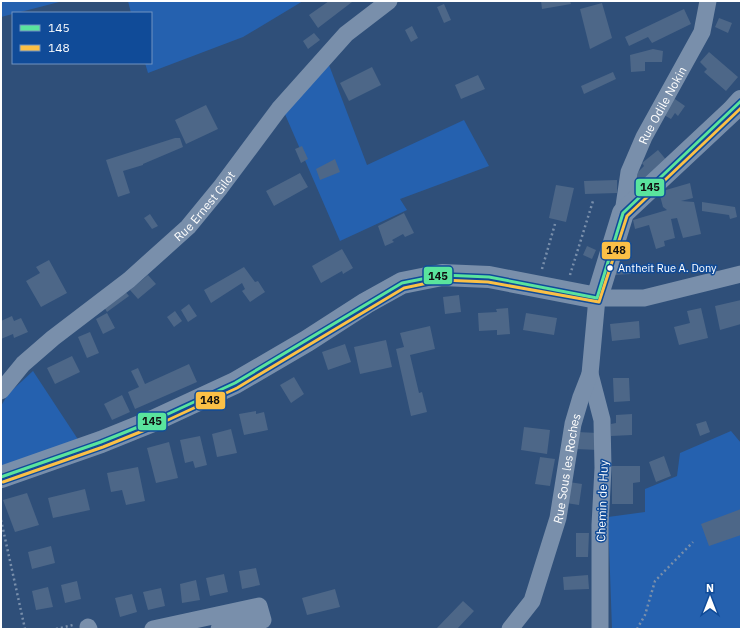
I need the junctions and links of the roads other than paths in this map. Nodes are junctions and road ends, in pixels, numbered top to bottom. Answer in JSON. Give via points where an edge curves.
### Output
{"nodes":[{"id":1,"x":389,"y":1,"type":"edge"},
{"id":2,"x":708,"y":1,"type":"edge"},
{"id":3,"x":741,"y":101,"type":"edge"},
{"id":4,"x":623,"y":213,"type":"junction"},
{"id":5,"x":741,"y":274,"type":"edge"},
{"id":6,"x":597,"y":298,"type":"junction"},
{"id":7,"x":590,"y":374,"type":"junction"},
{"id":8,"x":1,"y":391,"type":"edge"},
{"id":9,"x":1,"y":477,"type":"edge"},
{"id":10,"x":153,"y":629,"type":"edge"},
{"id":11,"x":219,"y":629,"type":"edge"},
{"id":12,"x":510,"y":629,"type":"edge"},
{"id":13,"x":600,"y":629,"type":"edge"}],
"edges":[{"from":1,"to":8,"type":"street","name":"Rue Ernest Gilot","via":[[346,34],[279,109],[188,227],[129,280],[23,364]]},
{"from":2,"to":4,"type":"street","name":"Rue Odile Nokin","via":[[702,32],[644,137],[629,172]]},
{"from":3,"to":4,"type":"street"},
{"from":4,"to":6,"type":"street"},
{"from":5,"to":6,"type":"street","via":[[644,298]]},
{"from":6,"to":7,"type":"street","name":"Rue Sous les Roches"},
{"from":6,"to":9,"type":"street","via":[[489,277],[442,275],[402,283],[235,383],[101,442]]},
{"from":7,"to":12,"type":"street","name":"Rue Sous les Roches","via":[[573,424],[558,518],[532,601]]},
{"from":7,"to":13,"type":"street","name":"Chemin de Huy","via":[[602,420]]},
{"from":10,"to":11,"type":"street","via":[[259,606],[263,620]]}]}
